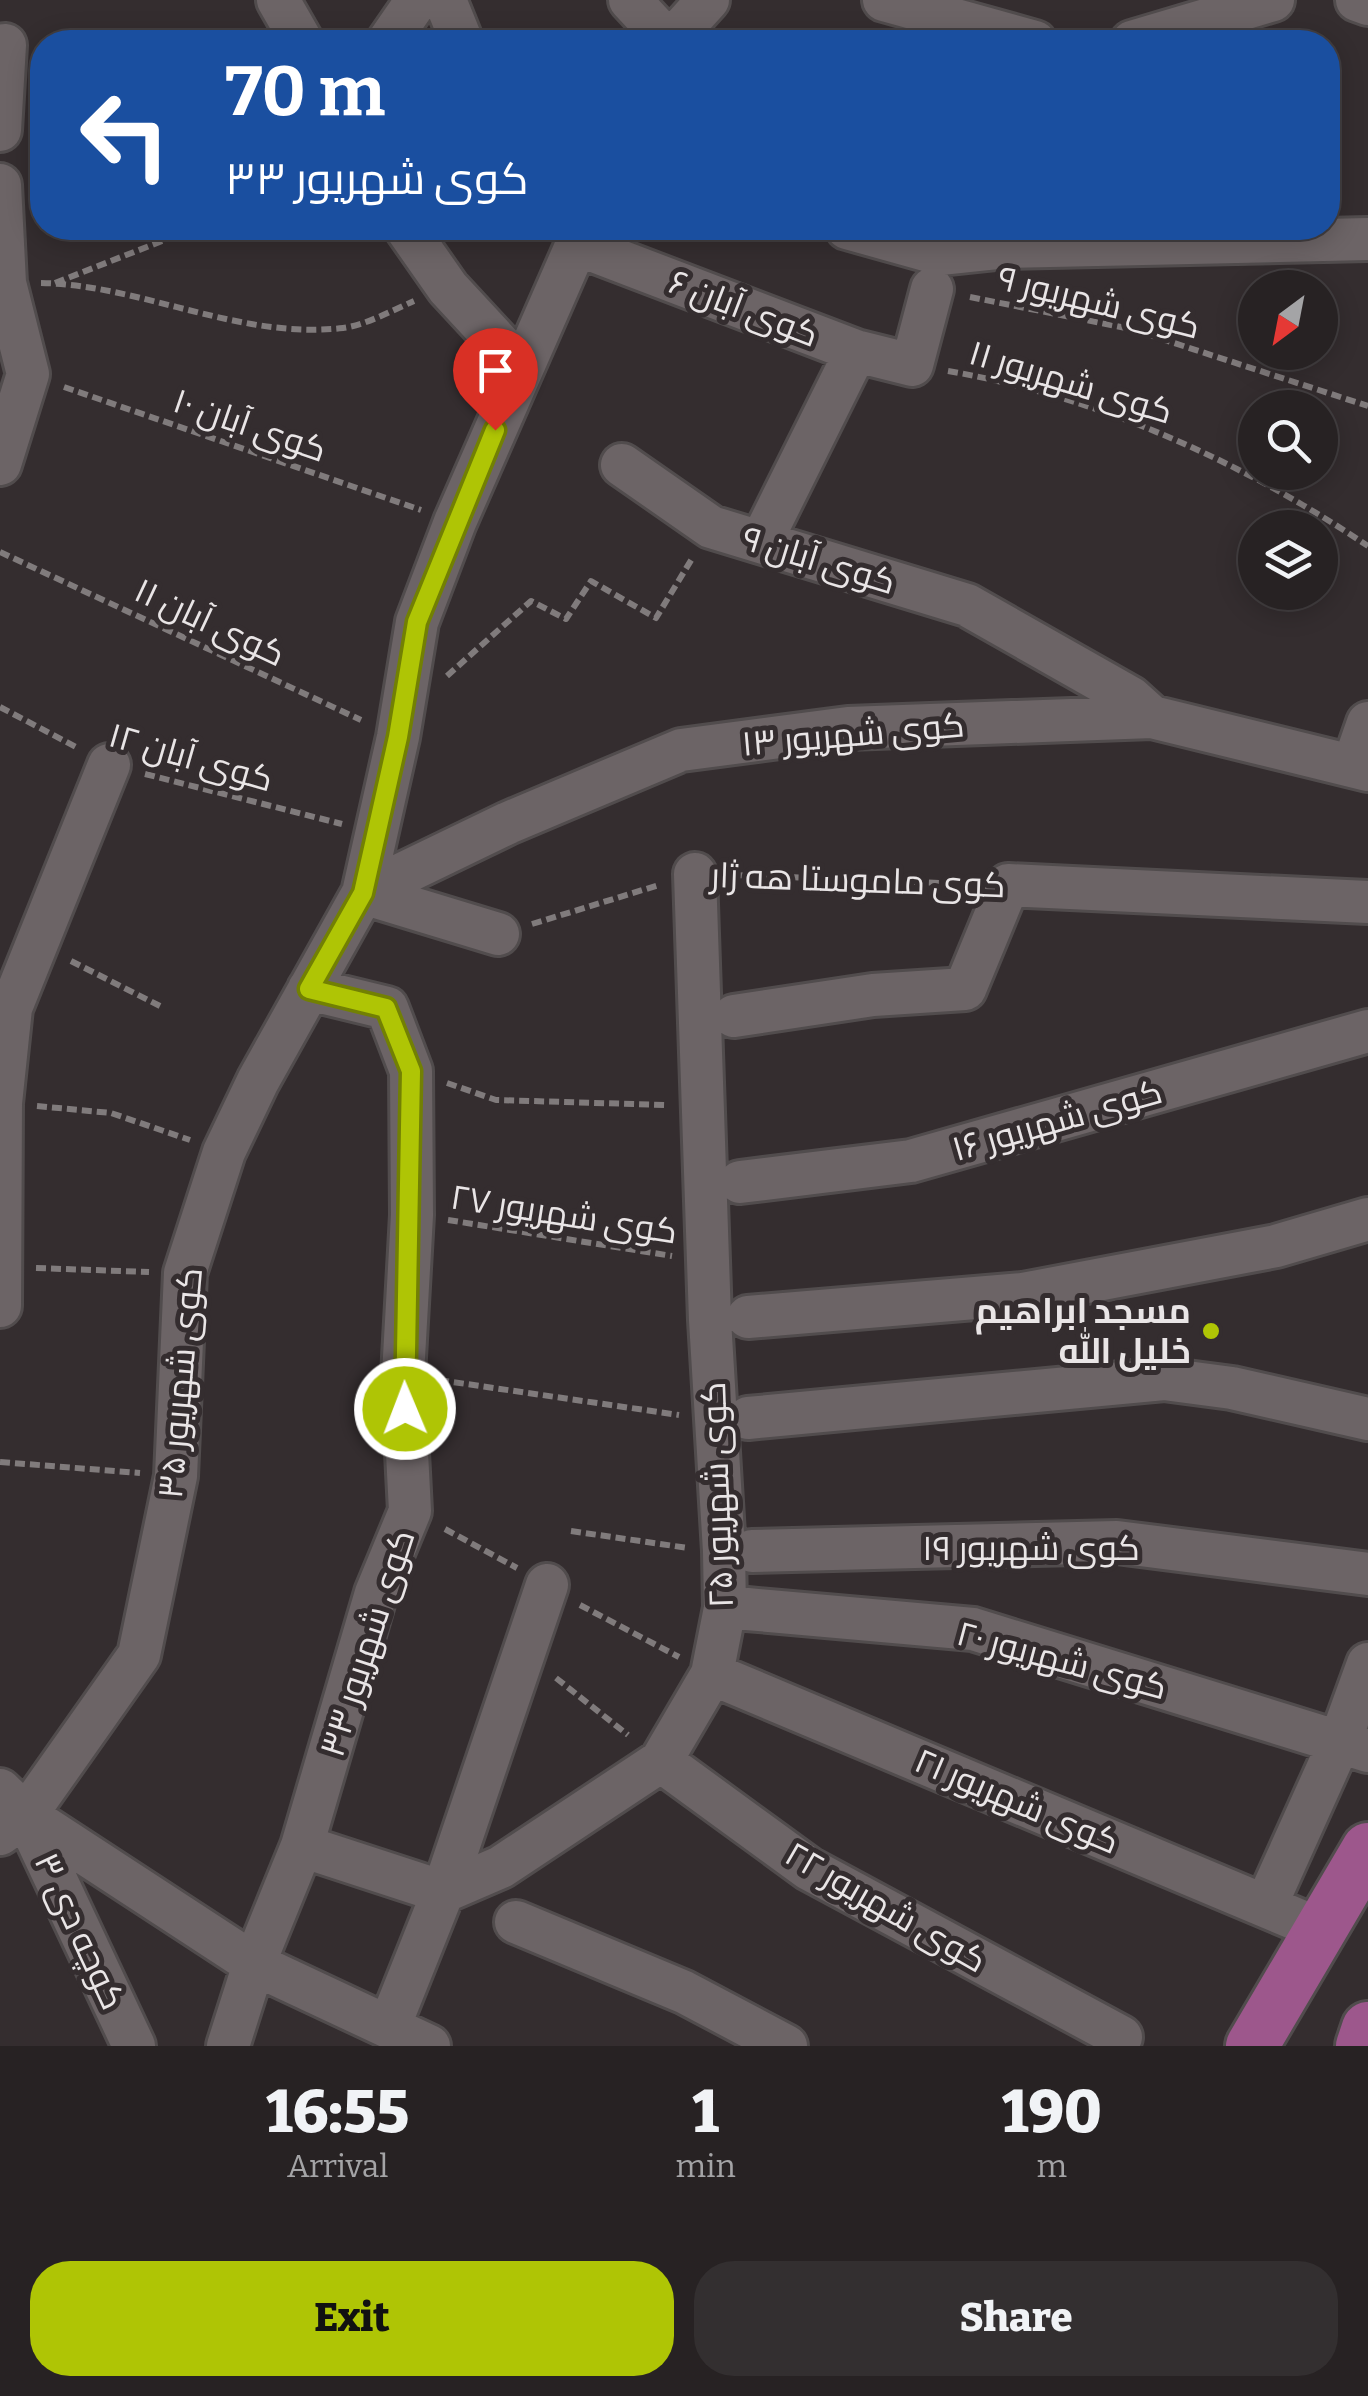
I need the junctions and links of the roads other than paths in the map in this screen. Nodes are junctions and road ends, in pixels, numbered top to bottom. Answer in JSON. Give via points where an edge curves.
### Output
{"nodes":[{"id":1,"x":278,"y":0,"type":"edge"},
{"id":2,"x":417,"y":0,"type":"edge"},
{"id":3,"x":445,"y":0,"type":"edge"},
{"id":4,"x":630,"y":0,"type":"edge"},
{"id":5,"x":708,"y":0,"type":"edge"},
{"id":6,"x":884,"y":0,"type":"edge"},
{"id":7,"x":1273,"y":0,"type":"edge"},
{"id":8,"x":1356,"y":0,"type":"edge"},
{"id":9,"x":1368,"y":4,"type":"edge"},
{"id":10,"x":295,"y":30,"type":"edge"},
{"id":11,"x":396,"y":30,"type":"edge"},
{"id":12,"x":457,"y":30,"type":"edge"},
{"id":13,"x":658,"y":30,"type":"edge"},
{"id":14,"x":680,"y":30,"type":"edge"},
{"id":15,"x":992,"y":30,"type":"edge"},
{"id":16,"x":1172,"y":30,"type":"edge"},
{"id":17,"x":5,"y":44,"type":"dead end"},
{"id":18,"x":0,"y":130,"type":"edge"},
{"id":19,"x":0,"y":185,"type":"edge"},
{"id":20,"x":1340,"y":239,"type":"edge"},
{"id":21,"x":1368,"y":239,"type":"edge"},
{"id":22,"x":414,"y":240,"type":"edge"},
{"id":23,"x":579,"y":240,"type":"edge"},
{"id":24,"x":591,"y":240,"type":"edge"},
{"id":25,"x":890,"y":240,"type":"edge"},
{"id":26,"x":995,"y":240,"type":"edge"},
{"id":27,"x":932,"y":289,"type":"road end"},
{"id":28,"x":856,"y":351,"type":"junction"},
{"id":29,"x":522,"y":368,"type":"junction"},
{"id":30,"x":0,"y":464,"type":"edge"},
{"id":31,"x":622,"y":465,"type":"dead end"},
{"id":32,"x":761,"y":542,"type":"junction"},
{"id":33,"x":1152,"y":717,"type":"junction"},
{"id":34,"x":1368,"y":723,"type":"edge"},
{"id":35,"x":109,"y":765,"type":"road end"},
{"id":36,"x":1360,"y":768,"type":"edge"},
{"id":37,"x":695,"y":874,"type":"road end"},
{"id":38,"x":363,"y":893,"type":"junction"},
{"id":39,"x":1368,"y":902,"type":"edge"},
{"id":40,"x":498,"y":934,"type":"road end"},
{"id":41,"x":309,"y":989,"type":"junction"},
{"id":42,"x":734,"y":1016,"type":"dead end"},
{"id":43,"x":1368,"y":1031,"type":"edge"},
{"id":44,"x":1,"y":1102,"type":"edge"},
{"id":45,"x":740,"y":1182,"type":"dead end"},
{"id":46,"x":1368,"y":1218,"type":"edge"},
{"id":47,"x":1,"y":1266,"type":"edge"},
{"id":48,"x":0,"y":1306,"type":"edge"},
{"id":49,"x":748,"y":1317,"type":"dead end"},
{"id":50,"x":731,"y":1419,"type":"junction"},
{"id":51,"x":1368,"y":1420,"type":"edge"},
{"id":52,"x":738,"y":1551,"type":"junction"},
{"id":53,"x":1368,"y":1574,"type":"edge"},
{"id":54,"x":548,"y":1585,"type":"dead end"},
{"id":55,"x":747,"y":1609,"type":"dead end"},
{"id":56,"x":1368,"y":1664,"type":"edge"},
{"id":57,"x":712,"y":1674,"type":"junction"},
{"id":58,"x":1354,"y":1746,"type":"edge"},
{"id":59,"x":661,"y":1761,"type":"junction"},
{"id":60,"x":9,"y":1813,"type":"edge"},
{"id":61,"x":302,"y":1846,"type":"junction"},
{"id":62,"x":1368,"y":1849,"type":"edge"},
{"id":63,"x":444,"y":1892,"type":"junction"},
{"id":64,"x":1266,"y":1905,"type":"junction"},
{"id":65,"x":516,"y":1922,"type":"dead end"},
{"id":66,"x":1322,"y":1930,"type":"junction"},
{"id":67,"x":254,"y":1964,"type":"junction"},
{"id":68,"x":389,"y":2027,"type":"junction"},
{"id":69,"x":1368,"y":2028,"type":"edge"},
{"id":70,"x":1120,"y":2037,"type":"dead end"},
{"id":71,"x":134,"y":2046,"type":"edge"},
{"id":72,"x":228,"y":2046,"type":"edge"},
{"id":73,"x":429,"y":2046,"type":"edge"},
{"id":74,"x":786,"y":2046,"type":"edge"},
{"id":75,"x":1252,"y":2046,"type":"edge"},
{"id":76,"x":1261,"y":2046,"type":"edge"},
{"id":77,"x":1306,"y":2046,"type":"edge"},
{"id":78,"x":1362,"y":2046,"type":"edge"}],
"edges":[{"from":1,"to":10,"type":"street"},
{"from":2,"to":11,"type":"street"},
{"from":3,"to":12,"type":"street"},
{"from":4,"to":13,"type":"street"},
{"from":5,"to":14,"type":"street"},
{"from":6,"to":15,"type":"street"},
{"from":7,"to":16,"type":"street"},
{"from":8,"to":9,"type":"street"},
{"from":17,"to":18,"type":"street"},
{"from":19,"to":30,"type":"street","via":[[5,283],[28,374]]},
{"from":20,"to":21,"type":"street"},
{"from":22,"to":29,"type":"street","via":[[448,288]]},
{"from":23,"to":29,"type":"street","name":"کوی شهریور ۳۵"},
{"from":24,"to":28,"type":"street","name":"کوی آبان ۶"},
{"from":25,"to":26,"type":"street","via":[[940,254]]},
{"from":27,"to":28,"type":"street","name":"کوی آبان ۶","via":[[912,364]]},
{"from":28,"to":32,"type":"street"},
{"from":29,"to":38,"type":"street","name":"کوی شهریور ۳۵","via":[[417,622]]},
{"from":31,"to":32,"type":"street","name":"کوی آبان ۹","via":[[711,527]]},
{"from":32,"to":33,"type":"street","name":"کوی آبان ۹","via":[[967,605],[1131,698]]},
{"from":33,"to":36,"type":"street","name":"کوی شهریور ۱۳"},
{"from":33,"to":38,"type":"street","name":"کوی شهریور ۱۳","via":[[848,728],[681,750]]},
{"from":34,"to":36,"type":"street"},
{"from":35,"to":44,"type":"street","via":[[11,1008]]},
{"from":37,"to":50,"type":"street","name":"کوی شهریور ۲۵","via":[[708,1262]]},
{"from":38,"to":40,"type":"street"},
{"from":38,"to":41,"type":"street","name":"کوی شهریور ۳۵"},
{"from":39,"to":42,"type":"street","name":"کوی ماموستا هه ژار","via":[[1008,885],[966,989]]},
{"from":41,"to":60,"type":"street","name":"کوی شهریور ۳۵","via":[[224,1152],[185,1273],[176,1476],[139,1655]]},
{"from":41,"to":61,"type":"street","name":"کوی شهریور ۳۳","via":[[386,1008],[411,1071],[403,1375],[410,1511],[376,1593]]},
{"from":43,"to":45,"type":"street","name":"کوی شهریور ۱۶","via":[[911,1161]]},
{"from":44,"to":47,"type":"street"},
{"from":46,"to":49,"type":"street","via":[[1276,1246],[1023,1294]]},
{"from":47,"to":48,"type":"street"},
{"from":50,"to":51,"type":"street","via":[[1164,1379]]},
{"from":50,"to":52,"type":"street","name":"کوی شهریور ۲۵"},
{"from":52,"to":53,"type":"street","name":"کوی شهریور ۱۹","via":[[1117,1542]]},
{"from":52,"to":57,"type":"street","name":"کوی شهریور ۲۵"},
{"from":54,"to":63,"type":"street"},
{"from":55,"to":58,"type":"street","name":"کوی شهریور ۲۰","via":[[973,1629]]},
{"from":56,"to":58,"type":"street"},
{"from":57,"to":59,"type":"street","name":"کوی شهریور ۲۵"},
{"from":57,"to":64,"type":"street","name":"کوی شهریور ۲۱"},
{"from":58,"to":64,"type":"street"},
{"from":59,"to":63,"type":"street","name":"کوی شهریور ۲۵","via":[[501,1867]]},
{"from":59,"to":70,"type":"street","name":"کوی شهریور ۲۲","via":[[809,1869]]},
{"from":60,"to":67,"type":"street"},
{"from":60,"to":71,"type":"street","name":"کوچه دی ۳"},
{"from":61,"to":63,"type":"street"},
{"from":61,"to":67,"type":"street","name":"کوی شهریور ۳۳"},
{"from":62,"to":66,"type":"main road"},
{"from":63,"to":68,"type":"street"},
{"from":64,"to":66,"type":"street","name":"کوی شهریور ۲۱"},
{"from":65,"to":74,"type":"street","via":[[684,1992]]},
{"from":66,"to":75,"type":"main road"},
{"from":67,"to":68,"type":"street"},
{"from":67,"to":72,"type":"street","name":"کوی شهریور ۳۳"},
{"from":68,"to":73,"type":"street"},
{"from":69,"to":78,"type":"main road"},
{"from":76,"to":77,"type":"main road"}]}
